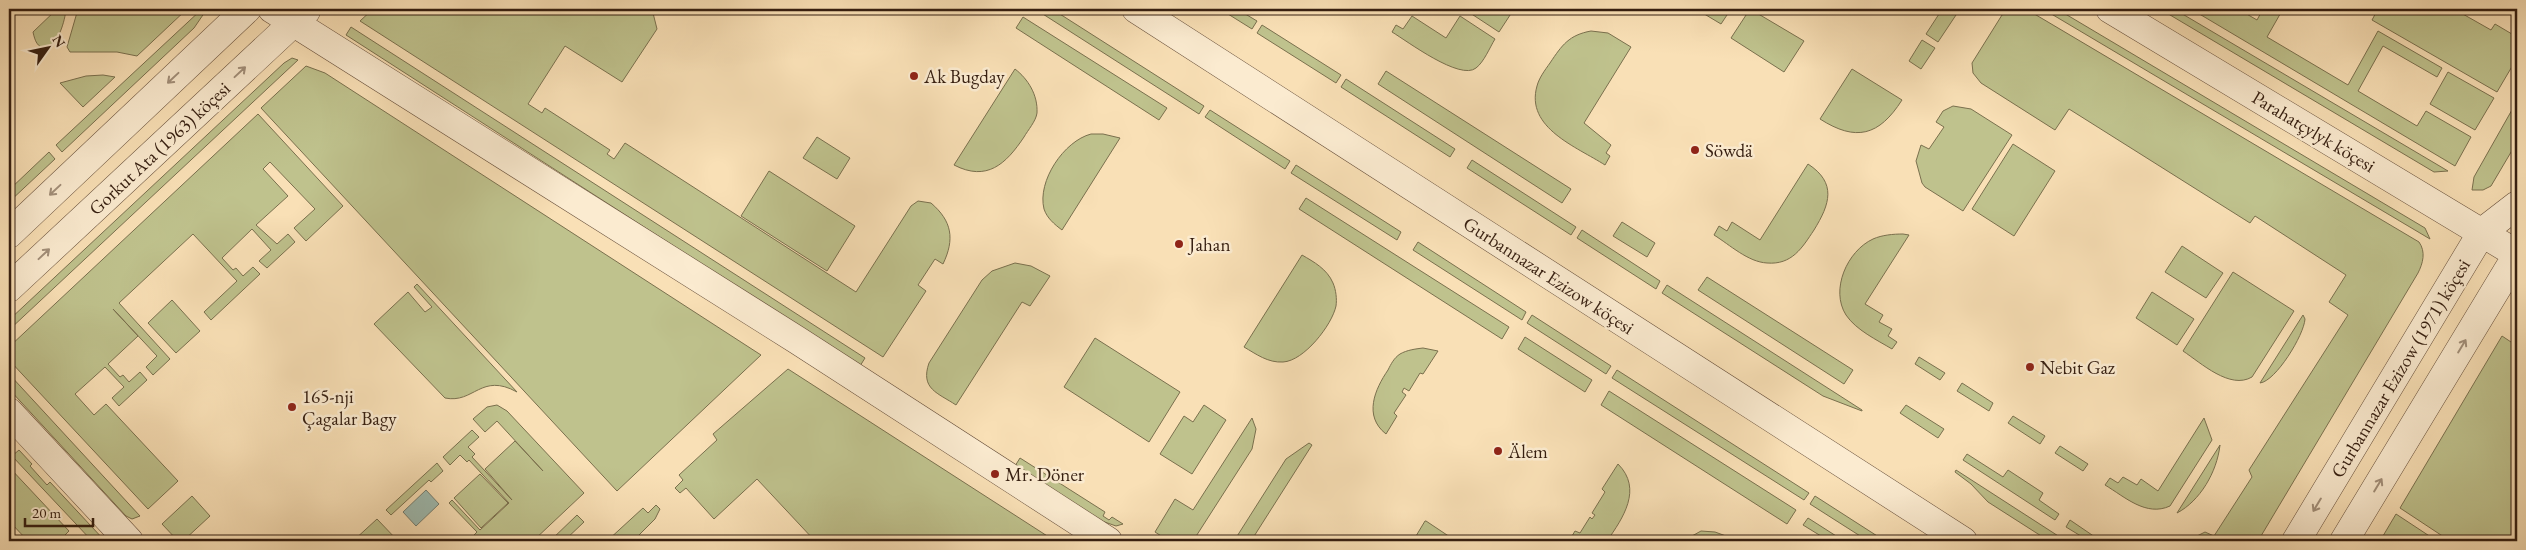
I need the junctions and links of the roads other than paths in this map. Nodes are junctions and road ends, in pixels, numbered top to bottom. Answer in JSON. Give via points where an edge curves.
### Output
{"nodes":[{"id":1,"x":247,"y":9,"type":"edge"},
{"id":2,"x":1136,"y":9,"type":"edge"},
{"id":3,"x":2110,"y":9,"type":"edge"},
{"id":4,"x":292,"y":13,"type":"edge"},
{"id":5,"x":2517,"y":205,"type":"edge"},
{"id":6,"x":2482,"y":232,"type":"junction"},
{"id":7,"x":9,"y":234,"type":"edge"},
{"id":8,"x":2517,"y":254,"type":"edge"},
{"id":9,"x":9,"y":288,"type":"edge"},
{"id":10,"x":9,"y":412,"type":"edge"},
{"id":11,"x":129,"y":541,"type":"edge"},
{"id":12,"x":1108,"y":541,"type":"edge"},
{"id":13,"x":1963,"y":541,"type":"edge"},
{"id":14,"x":2296,"y":541,"type":"edge"},
{"id":15,"x":2344,"y":541,"type":"edge"}],
"edges":[{"from":1,"to":7,"type":"street","one_way":true},
{"from":2,"to":13,"type":"street","name":"Gurbannazar Ezizow köçesi"},
{"from":3,"to":6,"type":"street","name":"Parahatçylyk köçesi"},
{"from":9,"to":4,"type":"street","name":"Gorkut Ata (1963) köçesi","one_way":true},
{"from":4,"to":12,"type":"street"},
{"from":5,"to":6,"type":"street","name":"Gurbannazar Ezizow (1971) köçesi"},
{"from":6,"to":8,"type":"street","name":"Parahatçylyk köçesi"},
{"from":6,"to":14,"type":"street","name":"Gurbannazar Ezizow (1971) köçesi","one_way":true},
{"from":15,"to":8,"type":"street","one_way":true},
{"from":10,"to":11,"type":"street"}]}
